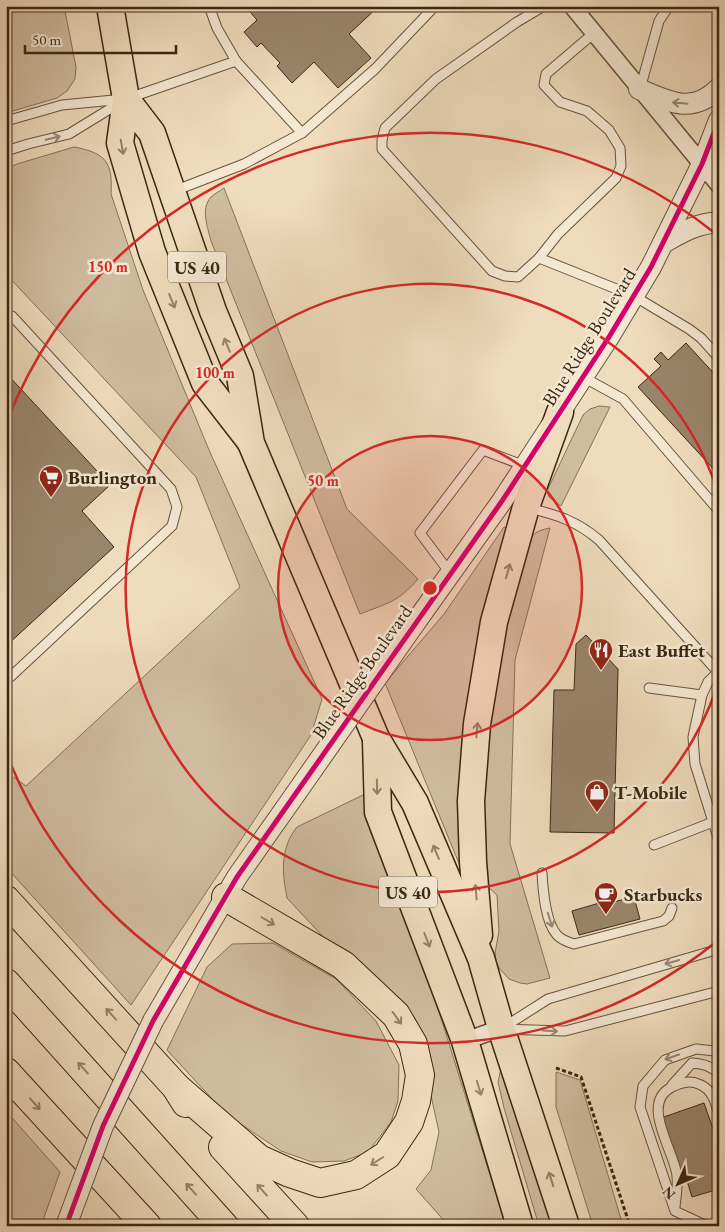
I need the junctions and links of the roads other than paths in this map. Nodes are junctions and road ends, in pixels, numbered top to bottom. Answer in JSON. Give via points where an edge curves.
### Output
{"nodes":[{"id":1,"x":110,"y":6,"type":"edge"},
{"id":2,"x":210,"y":6,"type":"edge"},
{"id":3,"x":435,"y":6,"type":"edge"},
{"id":4,"x":544,"y":6,"type":"edge"},
{"id":5,"x":572,"y":6,"type":"edge"},
{"id":6,"x":669,"y":6,"type":"edge"},
{"id":7,"x":594,"y":33,"type":"junction"},
{"id":8,"x":236,"y":61,"type":"junction"},
{"id":9,"x":719,"y":88,"type":"edge"},
{"id":10,"x":640,"y":89,"type":"junction"},
{"id":11,"x":126,"y":99,"type":"junction"},
{"id":12,"x":719,"y":120,"type":"edge"},
{"id":13,"x":6,"y":121,"type":"edge"},
{"id":14,"x":302,"y":133,"type":"junction"},
{"id":15,"x":6,"y":152,"type":"edge"},
{"id":16,"x":702,"y":164,"type":"junction"},
{"id":17,"x":719,"y":185,"type":"edge"},
{"id":18,"x":171,"y":192,"type":"junction"},
{"id":19,"x":719,"y":222,"type":"edge"},
{"id":20,"x":663,"y":243,"type":"junction"},
{"id":21,"x":538,"y":258,"type":"junction"},
{"id":22,"x":634,"y":296,"type":"junction"},
{"id":23,"x":8,"y":315,"type":"edge"},
{"id":24,"x":719,"y":358,"type":"edge"},
{"id":25,"x":583,"y":377,"type":"junction"},
{"id":26,"x":560,"y":412,"type":"junction"},
{"id":27,"x":252,"y":443,"type":"junction"},
{"id":28,"x":525,"y":466,"type":"junction"},
{"id":29,"x":526,"y":507,"type":"junction"},
{"id":30,"x":719,"y":511,"type":"edge"},
{"id":31,"x":450,"y":574,"type":"junction"},
{"id":32,"x":718,"y":672,"type":"edge"},
{"id":33,"x":6,"y":681,"type":"edge"},
{"id":34,"x":649,"y":688,"type":"dead end"},
{"id":35,"x":702,"y":694,"type":"junction"},
{"id":36,"x":376,"y":738,"type":"junction"},
{"id":37,"x":713,"y":822,"type":"junction"},
{"id":38,"x":719,"y":841,"type":"edge"},
{"id":39,"x":654,"y":845,"type":"dead end"},
{"id":40,"x":542,"y":873,"type":"dead end"},
{"id":41,"x":226,"y":897,"type":"junction"},
{"id":42,"x":6,"y":900,"type":"edge"},
{"id":43,"x":672,"y":908,"type":"dead end"},
{"id":44,"x":719,"y":949,"type":"edge"},
{"id":45,"x":481,"y":958,"type":"junction"},
{"id":46,"x":6,"y":983,"type":"edge"},
{"id":47,"x":719,"y":991,"type":"edge"},
{"id":48,"x":501,"y":1028,"type":"junction"},
{"id":49,"x":465,"y":1041,"type":"junction"},
{"id":50,"x":719,"y":1054,"type":"edge"},
{"id":51,"x":6,"y":1072,"type":"edge"},
{"id":52,"x":719,"y":1074,"type":"edge"},
{"id":53,"x":176,"y":1087,"type":"junction"},
{"id":54,"x":668,"y":1089,"type":"junction"},
{"id":55,"x":719,"y":1114,"type":"edge"},
{"id":56,"x":63,"y":1135,"type":"junction"},
{"id":57,"x":675,"y":1211,"type":"junction"},
{"id":58,"x":66,"y":1226,"type":"edge"},
{"id":59,"x":124,"y":1226,"type":"edge"},
{"id":60,"x":147,"y":1226,"type":"edge"},
{"id":61,"x":224,"y":1226,"type":"edge"},
{"id":62,"x":295,"y":1226,"type":"edge"},
{"id":63,"x":520,"y":1226,"type":"edge"},
{"id":64,"x":566,"y":1226,"type":"edge"},
{"id":65,"x":708,"y":1226,"type":"edge"}],
"edges":[{"from":1,"to":11,"type":"main road","number":"US 40"},
{"from":2,"to":8,"type":"lane","via":[[217,28]]},
{"from":3,"to":14,"type":"lane","via":[[375,69]]},
{"from":4,"to":21,"type":"lane","via":[[436,79],[385,128],[382,140],[382,149],[492,271],[518,277]]},
{"from":5,"to":7,"type":"street"},
{"from":6,"to":10,"type":"lane","via":[[659,21]]},
{"from":7,"to":10,"type":"street"},
{"from":7,"to":21,"type":"lane","via":[[546,74],[544,85],[560,102],[587,111],[609,130],[620,148],[621,166],[616,178]]},
{"from":8,"to":11,"type":"lane"},
{"from":8,"to":14,"type":"lane"},
{"from":9,"to":10,"type":"street","one_way":true,"via":[[691,104],[676,104]]},
{"from":10,"to":16,"type":"street"},
{"from":11,"to":13,"type":"lane","via":[[62,105]]},
{"from":15,"to":11,"type":"lane","one_way":true,"via":[[69,134]]},
{"from":11,"to":18,"type":"main road","number":"US 40","via":[[152,133]]},
{"from":11,"to":27,"type":"main road","number":"US 40","one_way":true,"via":[[120,143],[152,252],[205,383]]},
{"from":12,"to":16,"type":"street","name":"Blue Ridge Boulevard"},
{"from":14,"to":18,"type":"lane","via":[[244,164]]},
{"from":16,"to":17,"type":"street"},
{"from":16,"to":20,"type":"street","name":"Blue Ridge Boulevard"},
{"from":27,"to":18,"type":"main road","number":"US 40","one_way":true,"via":[[240,376]]},
{"from":19,"to":20,"type":"street","via":[[689,228]]},
{"from":20,"to":22,"type":"street","name":"Blue Ridge Boulevard"},
{"from":21,"to":22,"type":"lane"},
{"from":22,"to":24,"type":"lane","via":[[701,338]]},
{"from":22,"to":25,"type":"street","name":"Blue Ridge Boulevard"},
{"from":23,"to":33,"type":"lane","via":[[171,489],[177,507],[172,526]]},
{"from":25,"to":26,"type":"street","name":"Blue Ridge Boulevard"},
{"from":25,"to":30,"type":"lane","via":[[623,399]]},
{"from":26,"to":28,"type":"street","name":"Blue Ridge Boulevard"},
{"from":26,"to":29,"type":"main road"},
{"from":27,"to":36,"type":"main road","number":"US 40"},
{"from":28,"to":31,"type":"street","name":"Blue Ridge Boulevard"},
{"from":28,"to":31,"type":"lane","via":[[483,450],[420,533]]},
{"from":29,"to":32,"type":"lane","via":[[574,522],[599,540]]},
{"from":45,"to":29,"type":"main road","one_way":true,"via":[[471,801],[477,724],[494,622]]},
{"from":31,"to":41,"type":"street","name":"Blue Ridge Boulevard","bridge":true},
{"from":32,"to":35,"type":"lane"},
{"from":34,"to":35,"type":"lane"},
{"from":35,"to":37,"type":"lane","via":[[693,737],[695,764]]},
{"from":45,"to":36,"type":"main road","number":"US 40","one_way":true,"via":[[415,803]]},
{"from":36,"to":49,"type":"main road","number":"US 40","one_way":true,"via":[[378,812]]},
{"from":37,"to":38,"type":"lane"},
{"from":37,"to":39,"type":"lane"},
{"from":40,"to":43,"type":"lane","one_way":true,"via":[[545,905],[552,928],[557,936],[574,944],[663,921]]},
{"from":41,"to":53,"type":"highway","one_way":true,"via":[[343,964],[396,1015],[413,1044],[420,1074],[416,1101],[409,1122],[387,1156],[356,1175],[320,1183],[259,1158]]},
{"from":41,"to":58,"type":"street","name":"Blue Ridge Boulevard","bridge":true,"via":[[154,1020],[103,1126]]},
{"from":53,"to":42,"type":"highway","one_way":true},
{"from":44,"to":48,"type":"lane","one_way":true,"via":[[548,999]]},
{"from":45,"to":48,"type":"main road","number":"US 40"},
{"from":61,"to":46,"type":"highway","one_way":true},
{"from":48,"to":47,"type":"lane","one_way":true,"via":[[566,1031]]},
{"from":48,"to":49,"type":"street"},
{"from":64,"to":48,"type":"main road","number":"US 40","one_way":true},
{"from":49,"to":63,"type":"main road","number":"US 40","one_way":true},
{"from":50,"to":57,"type":"lane","one_way":true,"via":[[696,1049],[664,1060],[643,1086],[640,1107]]},
{"from":51,"to":56,"type":"highway","one_way":true},
{"from":52,"to":54,"type":"lane","via":[[712,1067],[692,1063]]},
{"from":62,"to":53,"type":"highway","one_way":true,"via":[[191,1112]]},
{"from":54,"to":55,"type":"lane","via":[[692,1081],[705,1087],[713,1094]]},
{"from":54,"to":57,"type":"lane","via":[[657,1114],[677,1176]]},
{"from":56,"to":59,"type":"highway"},
{"from":56,"to":60,"type":"highway"},
{"from":57,"to":65,"type":"lane"}]}
